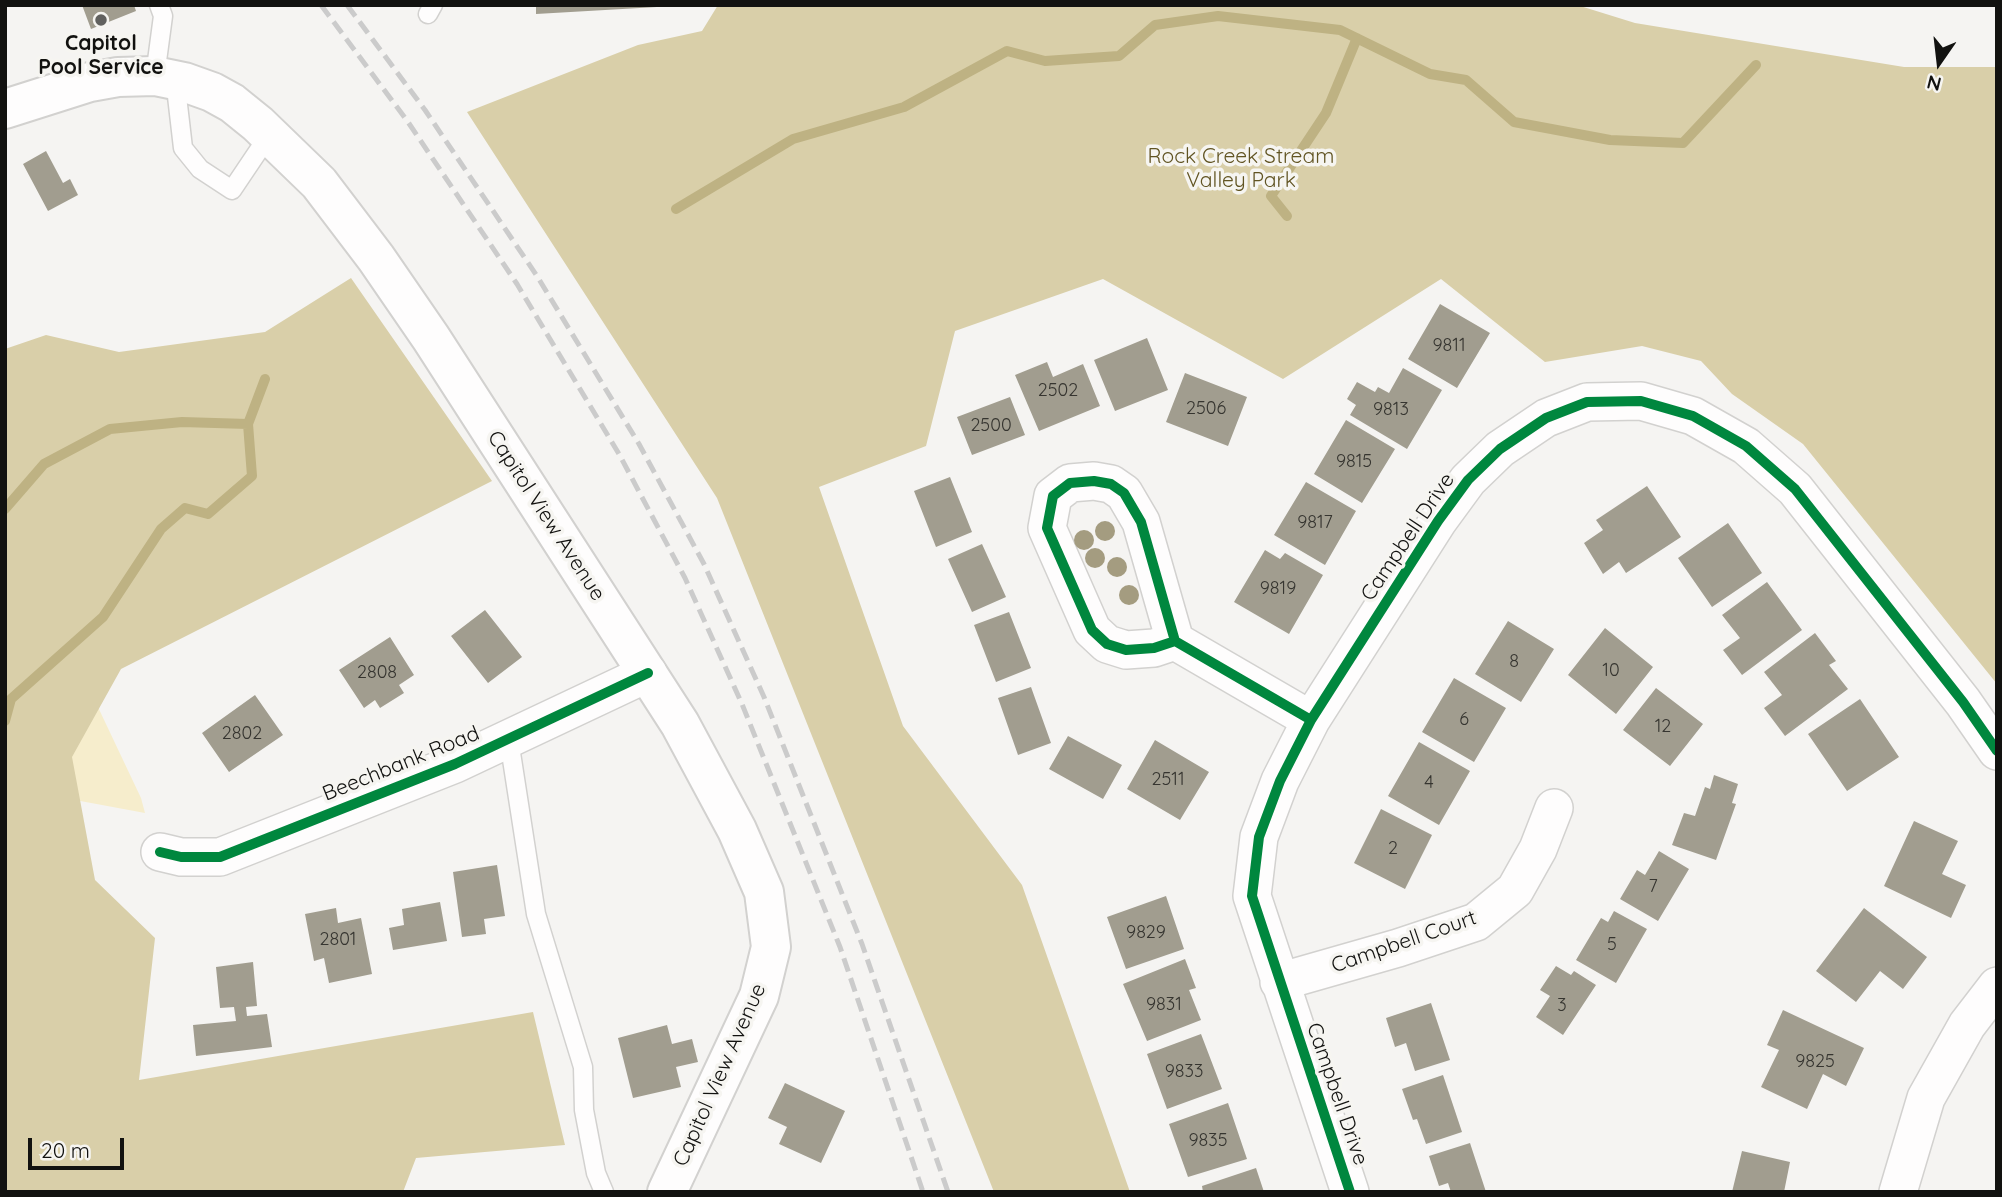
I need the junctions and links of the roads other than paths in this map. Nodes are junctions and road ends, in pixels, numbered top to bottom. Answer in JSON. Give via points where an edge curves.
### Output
{"nodes":[{"id":1,"x":159,"y":5,"type":"edge"},
{"id":2,"x":165,"y":78,"type":"junction"},
{"id":3,"x":5,"y":109,"type":"edge"},
{"id":4,"x":269,"y":135,"type":"junction"},
{"id":5,"x":1175,"y":641,"type":"junction"},
{"id":6,"x":648,"y":673,"type":"junction"},
{"id":7,"x":1311,"y":720,"type":"junction"},
{"id":8,"x":509,"y":740,"type":"junction"},
{"id":9,"x":1997,"y":751,"type":"edge"},
{"id":10,"x":1554,"y":807,"type":"dead end"},
{"id":11,"x":160,"y":852,"type":"dead end"},
{"id":12,"x":1279,"y":982,"type":"junction"},
{"id":13,"x":1997,"y":986,"type":"edge"},
{"id":14,"x":604,"y":1192,"type":"edge"},
{"id":15,"x":667,"y":1192,"type":"edge"},
{"id":16,"x":1350,"y":1192,"type":"edge"},
{"id":17,"x":1898,"y":1192,"type":"edge"}],
"edges":[{"from":1,"to":2,"type":"lane"},
{"from":2,"to":3,"type":"main road","name":"Capitol View Avenue","via":[[118,77],[90,82]]},
{"from":2,"to":4,"type":"main road","name":"Capitol View Avenue","via":[[212,92]]},
{"from":2,"to":4,"type":"lane","via":[[183,148],[200,169],[232,190]]},
{"from":4,"to":6,"type":"main road","name":"Capitol View Avenue","via":[[319,183],[376,258]]},
{"from":5,"to":5,"type":"street","via":[[1126,650],[1107,644],[1092,630],[1047,528],[1053,496],[1070,483],[1111,484],[1124,493],[1140,522]]},
{"from":5,"to":7,"type":"street"},
{"from":6,"to":8,"type":"street","name":"Beechbank Road"},
{"from":6,"to":15,"type":"main road","name":"Capitol View Avenue","via":[[737,830],[764,892],[771,947],[759,996]]},
{"from":7,"to":9,"type":"street","name":"Campbell Drive","via":[[1438,522],[1468,480],[1500,449],[1546,418],[1587,402],[1641,401],[1693,416],[1746,446],[1795,489]]},
{"from":7,"to":12,"type":"street","name":"Campbell Drive","via":[[1280,781],[1259,837],[1252,897]]},
{"from":8,"to":11,"type":"street","name":"Beechbank Road","via":[[220,857]]},
{"from":8,"to":14,"type":"lane","via":[[536,914],[583,1067],[584,1110]]},
{"from":10,"to":12,"type":"street","name":"Campbell Court","via":[[1515,890],[1476,922]]},
{"from":12,"to":16,"type":"street","name":"Campbell Drive"},
{"from":13,"to":17,"type":"street","via":[[1967,1025],[1926,1098]]}]}
